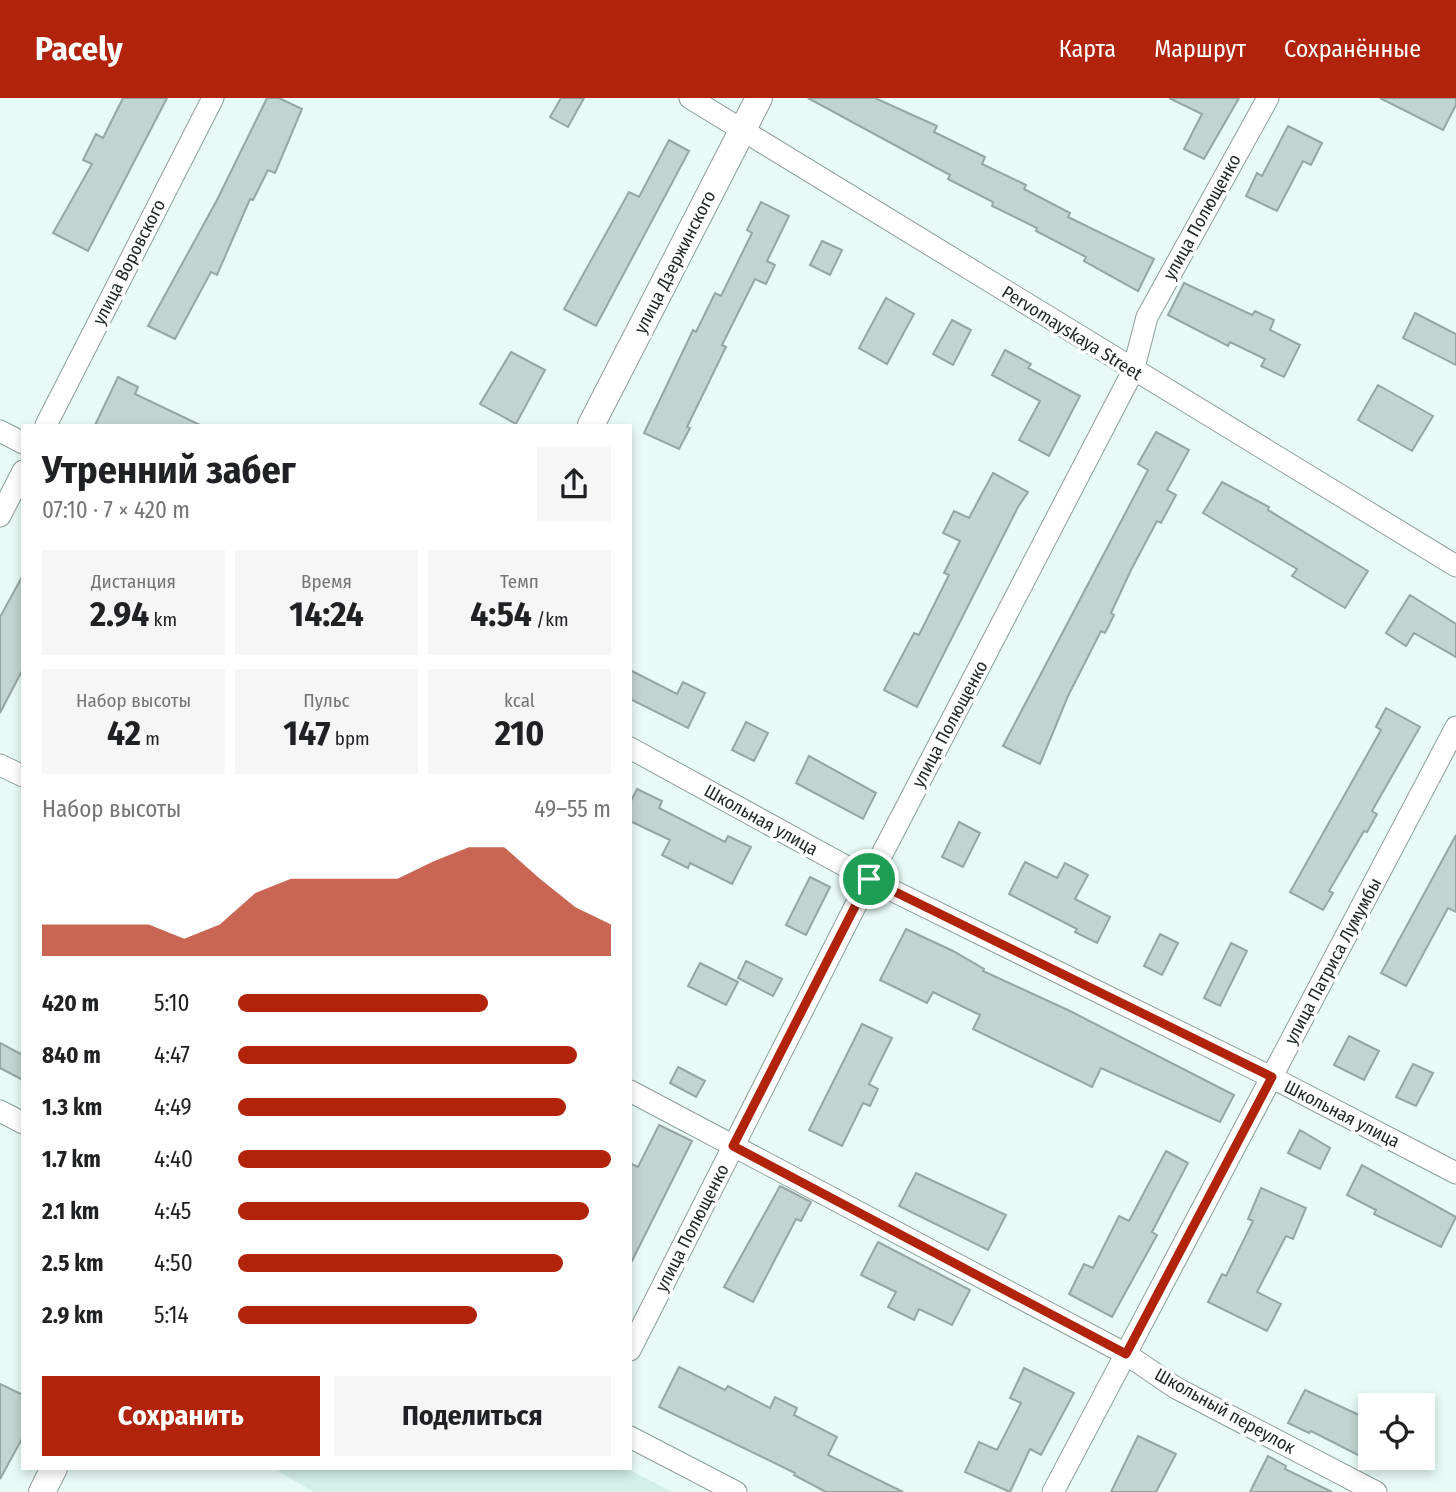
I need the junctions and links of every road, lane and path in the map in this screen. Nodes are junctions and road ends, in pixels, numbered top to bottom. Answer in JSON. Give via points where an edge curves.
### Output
{"nodes":[{"id":1,"x":212,"y":98,"type":"edge"},
{"id":2,"x":690,"y":98,"type":"edge"},
{"id":3,"x":759,"y":98,"type":"edge"},
{"id":4,"x":1268,"y":98,"type":"edge"},
{"id":5,"x":742,"y":130,"type":"junction"},
{"id":6,"x":1133,"y":371,"type":"junction"},
{"id":7,"x":47,"y":424,"type":"edge"},
{"id":8,"x":592,"y":424,"type":"edge"},
{"id":9,"x":0,"y":431,"type":"edge"},
{"id":10,"x":21,"y":442,"type":"edge"},
{"id":11,"x":21,"y":475,"type":"edge"},
{"id":12,"x":0,"y":516,"type":"edge"},
{"id":13,"x":1456,"y":566,"type":"edge"},
{"id":14,"x":1456,"y":727,"type":"edge"},
{"id":15,"x":632,"y":749,"type":"edge"},
{"id":16,"x":0,"y":765,"type":"edge"},
{"id":17,"x":21,"y":775,"type":"edge"},
{"id":18,"x":869,"y":879,"type":"junction"},
{"id":19,"x":1272,"y":1077,"type":"junction"},
{"id":20,"x":632,"y":1092,"type":"edge"},
{"id":21,"x":0,"y":1111,"type":"edge"},
{"id":22,"x":21,"y":1121,"type":"edge"},
{"id":23,"x":733,"y":1146,"type":"junction"},
{"id":24,"x":1456,"y":1173,"type":"edge"},
{"id":25,"x":632,"y":1346,"type":"edge"},
{"id":26,"x":1126,"y":1354,"type":"junction"},
{"id":27,"x":632,"y":1438,"type":"edge"},
{"id":28,"x":53,"y":1470,"type":"edge"},
{"id":29,"x":42,"y":1492,"type":"edge"},
{"id":30,"x":736,"y":1492,"type":"edge"},
{"id":31,"x":1053,"y":1492,"type":"edge"},
{"id":32,"x":1376,"y":1492,"type":"edge"}],
"edges":[{"from":1,"to":7,"type":"street","name":"улица Воровского"},
{"from":2,"to":5,"type":"street","name":"Pervomayskaya Street"},
{"from":3,"to":5,"type":"street","name":"улица Дзержинского"},
{"from":4,"to":6,"type":"street","name":"улица Полющенко","via":[[1147,317]]},
{"from":5,"to":6,"type":"street","name":"Pervomayskaya Street"},
{"from":5,"to":8,"type":"street","name":"улица Дзержинского"},
{"from":6,"to":13,"type":"street","name":"Pervomayskaya Street"},
{"from":6,"to":18,"type":"street","name":"улица Полющенко"},
{"from":9,"to":10,"type":"street"},
{"from":11,"to":12,"type":"street"},
{"from":14,"to":19,"type":"street","name":"улица Патриса Лумумбы"},
{"from":15,"to":18,"type":"street","name":"Школьная улица"},
{"from":16,"to":17,"type":"street"},
{"from":18,"to":19,"type":"street","name":"Школьная улица"},
{"from":18,"to":23,"type":"street","name":"улица Полющенко"},
{"from":19,"to":24,"type":"street","name":"Школьная улица"},
{"from":19,"to":26,"type":"street","name":"улица Патриса Лумумбы"},
{"from":20,"to":23,"type":"street","name":"Школьный переулок"},
{"from":21,"to":22,"type":"street"},
{"from":23,"to":25,"type":"street","name":"улица Полющенко"},
{"from":23,"to":26,"type":"street","name":"Школьный переулок"},
{"from":26,"to":31,"type":"street","name":"улица Патриса Лумумбы"},
{"from":26,"to":32,"type":"street","name":"Школьный переулок","via":[[1176,1388]]},
{"from":27,"to":30,"type":"street"},
{"from":28,"to":29,"type":"street"}]}
